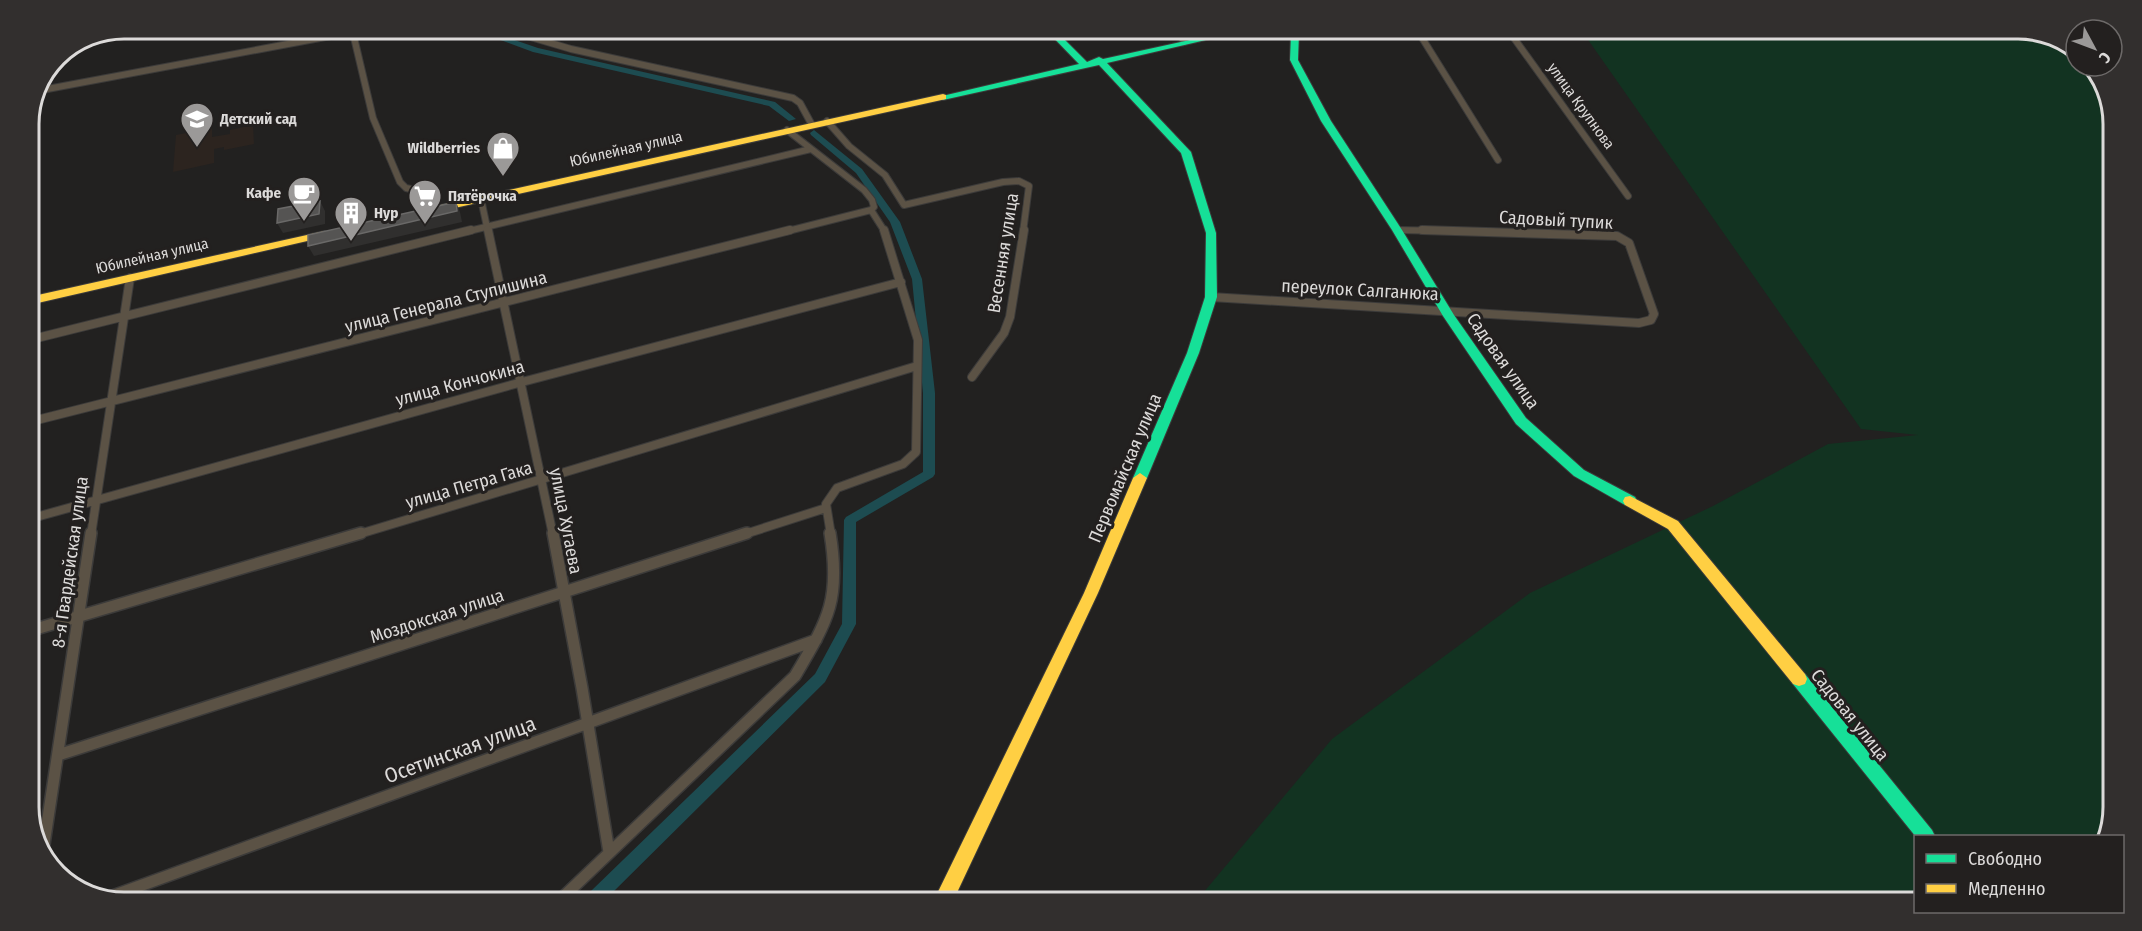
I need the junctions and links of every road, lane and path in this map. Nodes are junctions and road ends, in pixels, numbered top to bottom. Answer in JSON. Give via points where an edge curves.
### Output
{"nodes":[{"id":1,"x":310,"y":39,"type":"edge"},
{"id":2,"x":354,"y":39,"type":"edge"},
{"id":3,"x":537,"y":39,"type":"edge"},
{"id":4,"x":1059,"y":39,"type":"edge"},
{"id":5,"x":1175,"y":39,"type":"edge"},
{"id":6,"x":1295,"y":39,"type":"edge"},
{"id":7,"x":1423,"y":39,"type":"edge"},
{"id":8,"x":1515,"y":39,"type":"edge"},
{"id":9,"x":1099,"y":60,"type":"junction"},
{"id":10,"x":1084,"y":64,"type":"junction"},
{"id":11,"x":47,"y":89,"type":"edge"},
{"id":12,"x":827,"y":121,"type":"junction"},
{"id":13,"x":812,"y":125,"type":"junction"},
{"id":14,"x":787,"y":130,"type":"junction"},
{"id":15,"x":811,"y":149,"type":"junction"},
{"id":16,"x":1497,"y":160,"type":"dead end"},
{"id":17,"x":1628,"y":196,"type":"dead end"},
{"id":18,"x":481,"y":199,"type":"junction"},
{"id":19,"x":871,"y":210,"type":"junction"},
{"id":20,"x":427,"y":211,"type":"joint"},
{"id":21,"x":488,"y":227,"type":"junction"},
{"id":22,"x":342,"y":230,"type":"edge"},
{"id":23,"x":1397,"y":230,"type":"junction"},
{"id":24,"x":130,"y":278,"type":"junction"},
{"id":25,"x":901,"y":282,"type":"junction"},
{"id":26,"x":1212,"y":297,"type":"junction"},
{"id":27,"x":39,"y":299,"type":"edge"},
{"id":28,"x":505,"y":303,"type":"junction"},
{"id":29,"x":1446,"y":310,"type":"junction"},
{"id":30,"x":124,"y":317,"type":"junction"},
{"id":31,"x":1651,"y":320,"type":"joint"},
{"id":32,"x":39,"y":338,"type":"edge"},
{"id":33,"x":917,"y":366,"type":"junction"},
{"id":34,"x":972,"y":377,"type":"dead end"},
{"id":35,"x":522,"y":382,"type":"junction"},
{"id":36,"x":110,"y":402,"type":"junction"},
{"id":37,"x":39,"y":420,"type":"edge"},
{"id":38,"x":540,"y":481,"type":"junction"},
{"id":39,"x":95,"y":501,"type":"junction"},
{"id":40,"x":826,"y":508,"type":"junction"},
{"id":41,"x":39,"y":516,"type":"edge"},
{"id":42,"x":563,"y":593,"type":"junction"},
{"id":43,"x":79,"y":616,"type":"junction"},
{"id":44,"x":39,"y":628,"type":"edge"},
{"id":45,"x":816,"y":640,"type":"junction"},
{"id":46,"x":590,"y":724,"type":"junction"},
{"id":47,"x":58,"y":755,"type":"junction"},
{"id":48,"x":1924,"y":835,"type":"edge"},
{"id":49,"x":45,"y":837,"type":"edge"},
{"id":50,"x":609,"y":852,"type":"junction"},
{"id":51,"x":126,"y":892,"type":"edge"},
{"id":52,"x":568,"y":892,"type":"edge"},
{"id":53,"x":947,"y":892,"type":"edge"}],
"edges":[{"from":1,"to":11,"type":"street"},
{"from":2,"to":20,"type":"street","via":[[373,118],[400,182],[406,188],[428,193]]},
{"from":3,"to":13,"type":"street","via":[[793,98]]},
{"from":4,"to":10,"type":"main road"},
{"from":5,"to":9,"type":"main road","name":"Юбилейная улица"},
{"from":6,"to":23,"type":"main road","name":"Садовая улица","via":[[1298,72]]},
{"from":7,"to":16,"type":"street"},
{"from":8,"to":17,"type":"street","name":"улица Крупнова"},
{"from":9,"to":10,"type":"main road","name":"Юбилейная улица"},
{"from":9,"to":26,"type":"main road","name":"Первомайская улица","via":[[1185,152],[1211,233]]},
{"from":10,"to":12,"type":"main road","name":"Юбилейная улица"},
{"from":12,"to":13,"type":"main road","name":"Юбилейная улица"},
{"from":12,"to":34,"type":"street","name":"Весенняя улица","via":[[849,146],[885,175],[904,205],[1003,182],[1019,181],[1029,186],[1010,317],[1004,333]]},
{"from":13,"to":14,"type":"main road","name":"Юбилейная улица"},
{"from":14,"to":15,"type":"street"},
{"from":14,"to":18,"type":"main road","name":"Юбилейная улица"},
{"from":15,"to":19,"type":"street","via":[[864,190],[872,200]]},
{"from":15,"to":21,"type":"street"},
{"from":18,"to":20,"type":"main road","name":"Юбилейная улица"},
{"from":18,"to":21,"type":"street","name":"улица Хугаева"},
{"from":19,"to":25,"type":"street","via":[[884,229]]},
{"from":19,"to":28,"type":"street","name":"улица Генерала Ступишина"},
{"from":21,"to":28,"type":"street","name":"улица Хугаева"},
{"from":21,"to":30,"type":"street"},
{"from":22,"to":24,"type":"main road","name":"Юбилейная улица"},
{"from":23,"to":29,"type":"main road","name":"Садовая улица"},
{"from":23,"to":31,"type":"street","name":"Садовый тупик","via":[[1617,236],[1629,243],[1654,314]]},
{"from":24,"to":27,"type":"main road","name":"Юбилейная улица"},
{"from":24,"to":30,"type":"street","name":"8-я Гвардейская улица"},
{"from":25,"to":33,"type":"street","via":[[918,340]]},
{"from":25,"to":35,"type":"street","name":"улица Кончокина"},
{"from":26,"to":29,"type":"street","name":"переулок Салганюка"},
{"from":26,"to":53,"type":"main road","name":"Первомайская улица","via":[[1193,353],[1091,593]]},
{"from":28,"to":35,"type":"street","name":"улица Хугаева"},
{"from":28,"to":36,"type":"street","name":"улица Генерала Ступишина"},
{"from":29,"to":31,"type":"street","name":"переулок Салганюка","via":[[1639,323]]},
{"from":29,"to":48,"type":"main road","name":"Садовая улица","via":[[1521,421],[1579,473],[1673,525]]},
{"from":30,"to":32,"type":"street"},
{"from":30,"to":36,"type":"street","name":"8-я Гвардейская улица"},
{"from":33,"to":38,"type":"street","name":"улица Петра Гака"},
{"from":33,"to":40,"type":"street","via":[[916,452],[903,464],[837,488]]},
{"from":35,"to":38,"type":"street","name":"улица Хугаева"},
{"from":35,"to":39,"type":"street","name":"улица Кончокина"},
{"from":36,"to":37,"type":"street","name":"улица Генерала Ступишина"},
{"from":36,"to":39,"type":"street","name":"8-я Гвардейская улица"},
{"from":38,"to":42,"type":"street","name":"улица Хугаева"},
{"from":38,"to":43,"type":"street","name":"улица Петра Гака"},
{"from":39,"to":41,"type":"street","name":"улица Кончокина"},
{"from":39,"to":43,"type":"street","name":"8-я Гвардейская улица"},
{"from":40,"to":42,"type":"street","name":"Моздокская улица"},
{"from":40,"to":45,"type":"street","via":[[834,569],[831,610]]},
{"from":42,"to":46,"type":"street","name":"улица Хугаева"},
{"from":42,"to":47,"type":"street","name":"Моздокская улица"},
{"from":43,"to":44,"type":"street","name":"улица Петра Гака"},
{"from":43,"to":47,"type":"street","name":"8-я Гвардейская улица"},
{"from":45,"to":46,"type":"street","name":"Осетинская улица"},
{"from":45,"to":50,"type":"street","via":[[795,676]]},
{"from":46,"to":50,"type":"street","name":"улица Хугаева"},
{"from":46,"to":51,"type":"street","name":"Осетинская улица"},
{"from":47,"to":49,"type":"street","name":"8-я Гвардейская улица"},
{"from":50,"to":52,"type":"street"}]}
